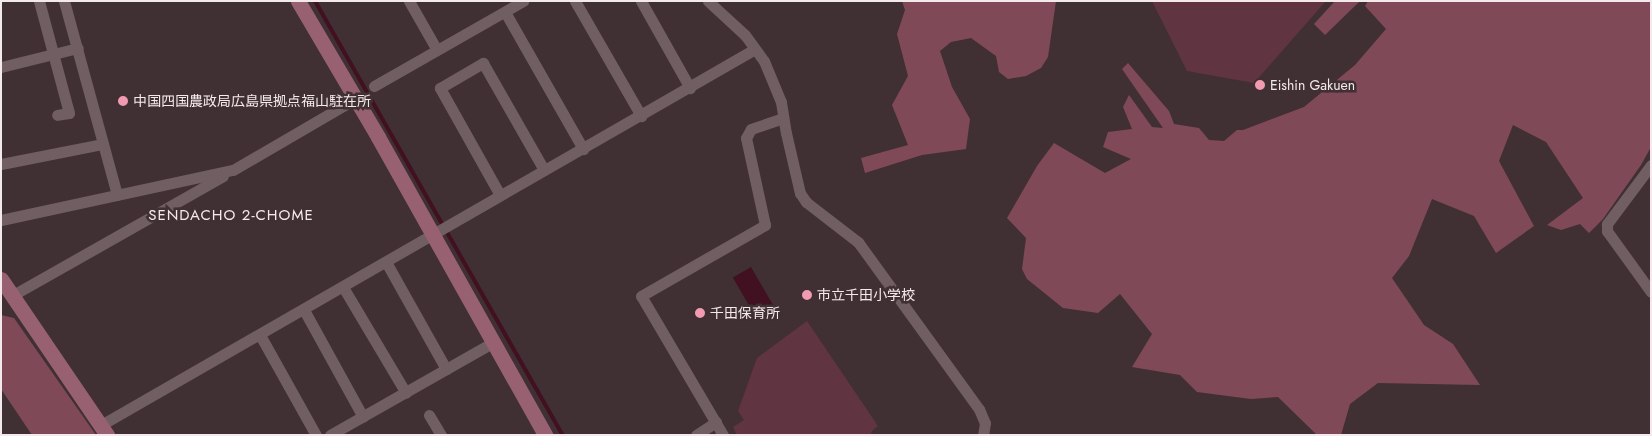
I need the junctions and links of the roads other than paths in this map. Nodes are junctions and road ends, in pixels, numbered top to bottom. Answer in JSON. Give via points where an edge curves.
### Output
{"nodes":[{"id":1,"x":39,"y":1,"type":"edge"},
{"id":2,"x":64,"y":1,"type":"edge"},
{"id":3,"x":298,"y":1,"type":"edge"},
{"id":4,"x":409,"y":1,"type":"edge"},
{"id":5,"x":524,"y":1,"type":"edge"},
{"id":6,"x":575,"y":1,"type":"edge"},
{"id":7,"x":641,"y":1,"type":"edge"},
{"id":8,"x":708,"y":1,"type":"edge"},
{"id":9,"x":504,"y":12,"type":"junction"},
{"id":10,"x":78,"y":48,"type":"junction"},
{"id":11,"x":755,"y":49,"type":"junction"},
{"id":12,"x":437,"y":50,"type":"junction"},
{"id":13,"x":54,"y":54,"type":"junction"},
{"id":14,"x":1,"y":67,"type":"edge"},
{"id":15,"x":374,"y":86,"type":"dead end"},
{"id":16,"x":690,"y":88,"type":"junction"},
{"id":17,"x":355,"y":99,"type":"junction"},
{"id":18,"x":57,"y":115,"type":"dead end"},
{"id":19,"x":641,"y":116,"type":"junction"},
{"id":20,"x":783,"y":118,"type":"junction"},
{"id":21,"x":102,"y":144,"type":"junction"},
{"id":22,"x":583,"y":148,"type":"junction"},
{"id":23,"x":1,"y":164,"type":"edge"},
{"id":24,"x":1651,"y":165,"type":"edge"},
{"id":25,"x":233,"y":170,"type":"junction"},
{"id":26,"x":544,"y":170,"type":"junction"},
{"id":27,"x":1643,"y":177,"type":"junction"},
{"id":28,"x":1651,"y":186,"type":"edge"},
{"id":29,"x":117,"y":195,"type":"junction"},
{"id":30,"x":500,"y":195,"type":"junction"},
{"id":31,"x":1,"y":220,"type":"edge"},
{"id":32,"x":436,"y":233,"type":"junction"},
{"id":33,"x":386,"y":262,"type":"junction"},
{"id":34,"x":343,"y":287,"type":"junction"},
{"id":35,"x":6,"y":290,"type":"edge"},
{"id":36,"x":1651,"y":292,"type":"edge"},
{"id":37,"x":304,"y":310,"type":"junction"},
{"id":38,"x":260,"y":335,"type":"junction"},
{"id":39,"x":492,"y":343,"type":"junction"},
{"id":40,"x":446,"y":369,"type":"junction"},
{"id":41,"x":406,"y":394,"type":"junction"},
{"id":42,"x":429,"y":415,"type":"dead end"},
{"id":43,"x":363,"y":417,"type":"junction"},
{"id":44,"x":716,"y":422,"type":"junction"},
{"id":45,"x":104,"y":430,"type":"edge"},
{"id":46,"x":316,"y":435,"type":"edge"},
{"id":47,"x":330,"y":435,"type":"edge"},
{"id":48,"x":441,"y":435,"type":"edge"},
{"id":49,"x":545,"y":435,"type":"edge"},
{"id":50,"x":696,"y":435,"type":"edge"},
{"id":51,"x":723,"y":435,"type":"edge"},
{"id":52,"x":983,"y":435,"type":"edge"}],
"edges":[{"from":1,"to":13,"type":"street"},
{"from":2,"to":10,"type":"street"},
{"from":3,"to":17,"type":"street"},
{"from":4,"to":12,"type":"street"},
{"from":5,"to":9,"type":"street"},
{"from":6,"to":19,"type":"street"},
{"from":7,"to":16,"type":"street"},
{"from":8,"to":11,"type":"street","via":[[746,35]]},
{"from":9,"to":12,"type":"street"},
{"from":9,"to":22,"type":"street"},
{"from":10,"to":13,"type":"street"},
{"from":10,"to":21,"type":"street"},
{"from":11,"to":16,"type":"street"},
{"from":11,"to":20,"type":"street","via":[[764,61],[781,102]]},
{"from":12,"to":15,"type":"street"},
{"from":13,"to":14,"type":"street"},
{"from":13,"to":18,"type":"street","via":[[69,113]]},
{"from":16,"to":19,"type":"street"},
{"from":17,"to":25,"type":"street"},
{"from":17,"to":32,"type":"street"},
{"from":19,"to":22,"type":"street"},
{"from":20,"to":44,"type":"street","via":[[751,130],[746,138],[765,225],[641,296]]},
{"from":20,"to":52,"type":"street","via":[[800,193],[806,202],[858,242],[980,409],[985,423]]},
{"from":21,"to":23,"type":"street"},
{"from":21,"to":29,"type":"street"},
{"from":22,"to":26,"type":"street"},
{"from":24,"to":27,"type":"street"},
{"from":25,"to":29,"type":"street"},
{"from":25,"to":35,"type":"street"},
{"from":26,"to":30,"type":"street"},
{"from":26,"to":30,"type":"street","via":[[483,63],[440,88]]},
{"from":27,"to":28,"type":"street"},
{"from":27,"to":36,"type":"street","via":[[1607,224],[1607,231]]},
{"from":29,"to":31,"type":"street"},
{"from":30,"to":32,"type":"street"},
{"from":32,"to":33,"type":"street"},
{"from":32,"to":39,"type":"street"},
{"from":33,"to":34,"type":"street"},
{"from":33,"to":40,"type":"street"},
{"from":34,"to":37,"type":"street"},
{"from":34,"to":41,"type":"street"},
{"from":35,"to":45,"type":"street"},
{"from":37,"to":38,"type":"street"},
{"from":37,"to":43,"type":"street"},
{"from":38,"to":45,"type":"street"},
{"from":38,"to":46,"type":"street"},
{"from":39,"to":40,"type":"street"},
{"from":39,"to":49,"type":"street"},
{"from":40,"to":41,"type":"street"},
{"from":41,"to":43,"type":"street"},
{"from":42,"to":48,"type":"street"},
{"from":43,"to":47,"type":"street"},
{"from":44,"to":50,"type":"street"},
{"from":44,"to":51,"type":"street"}]}
